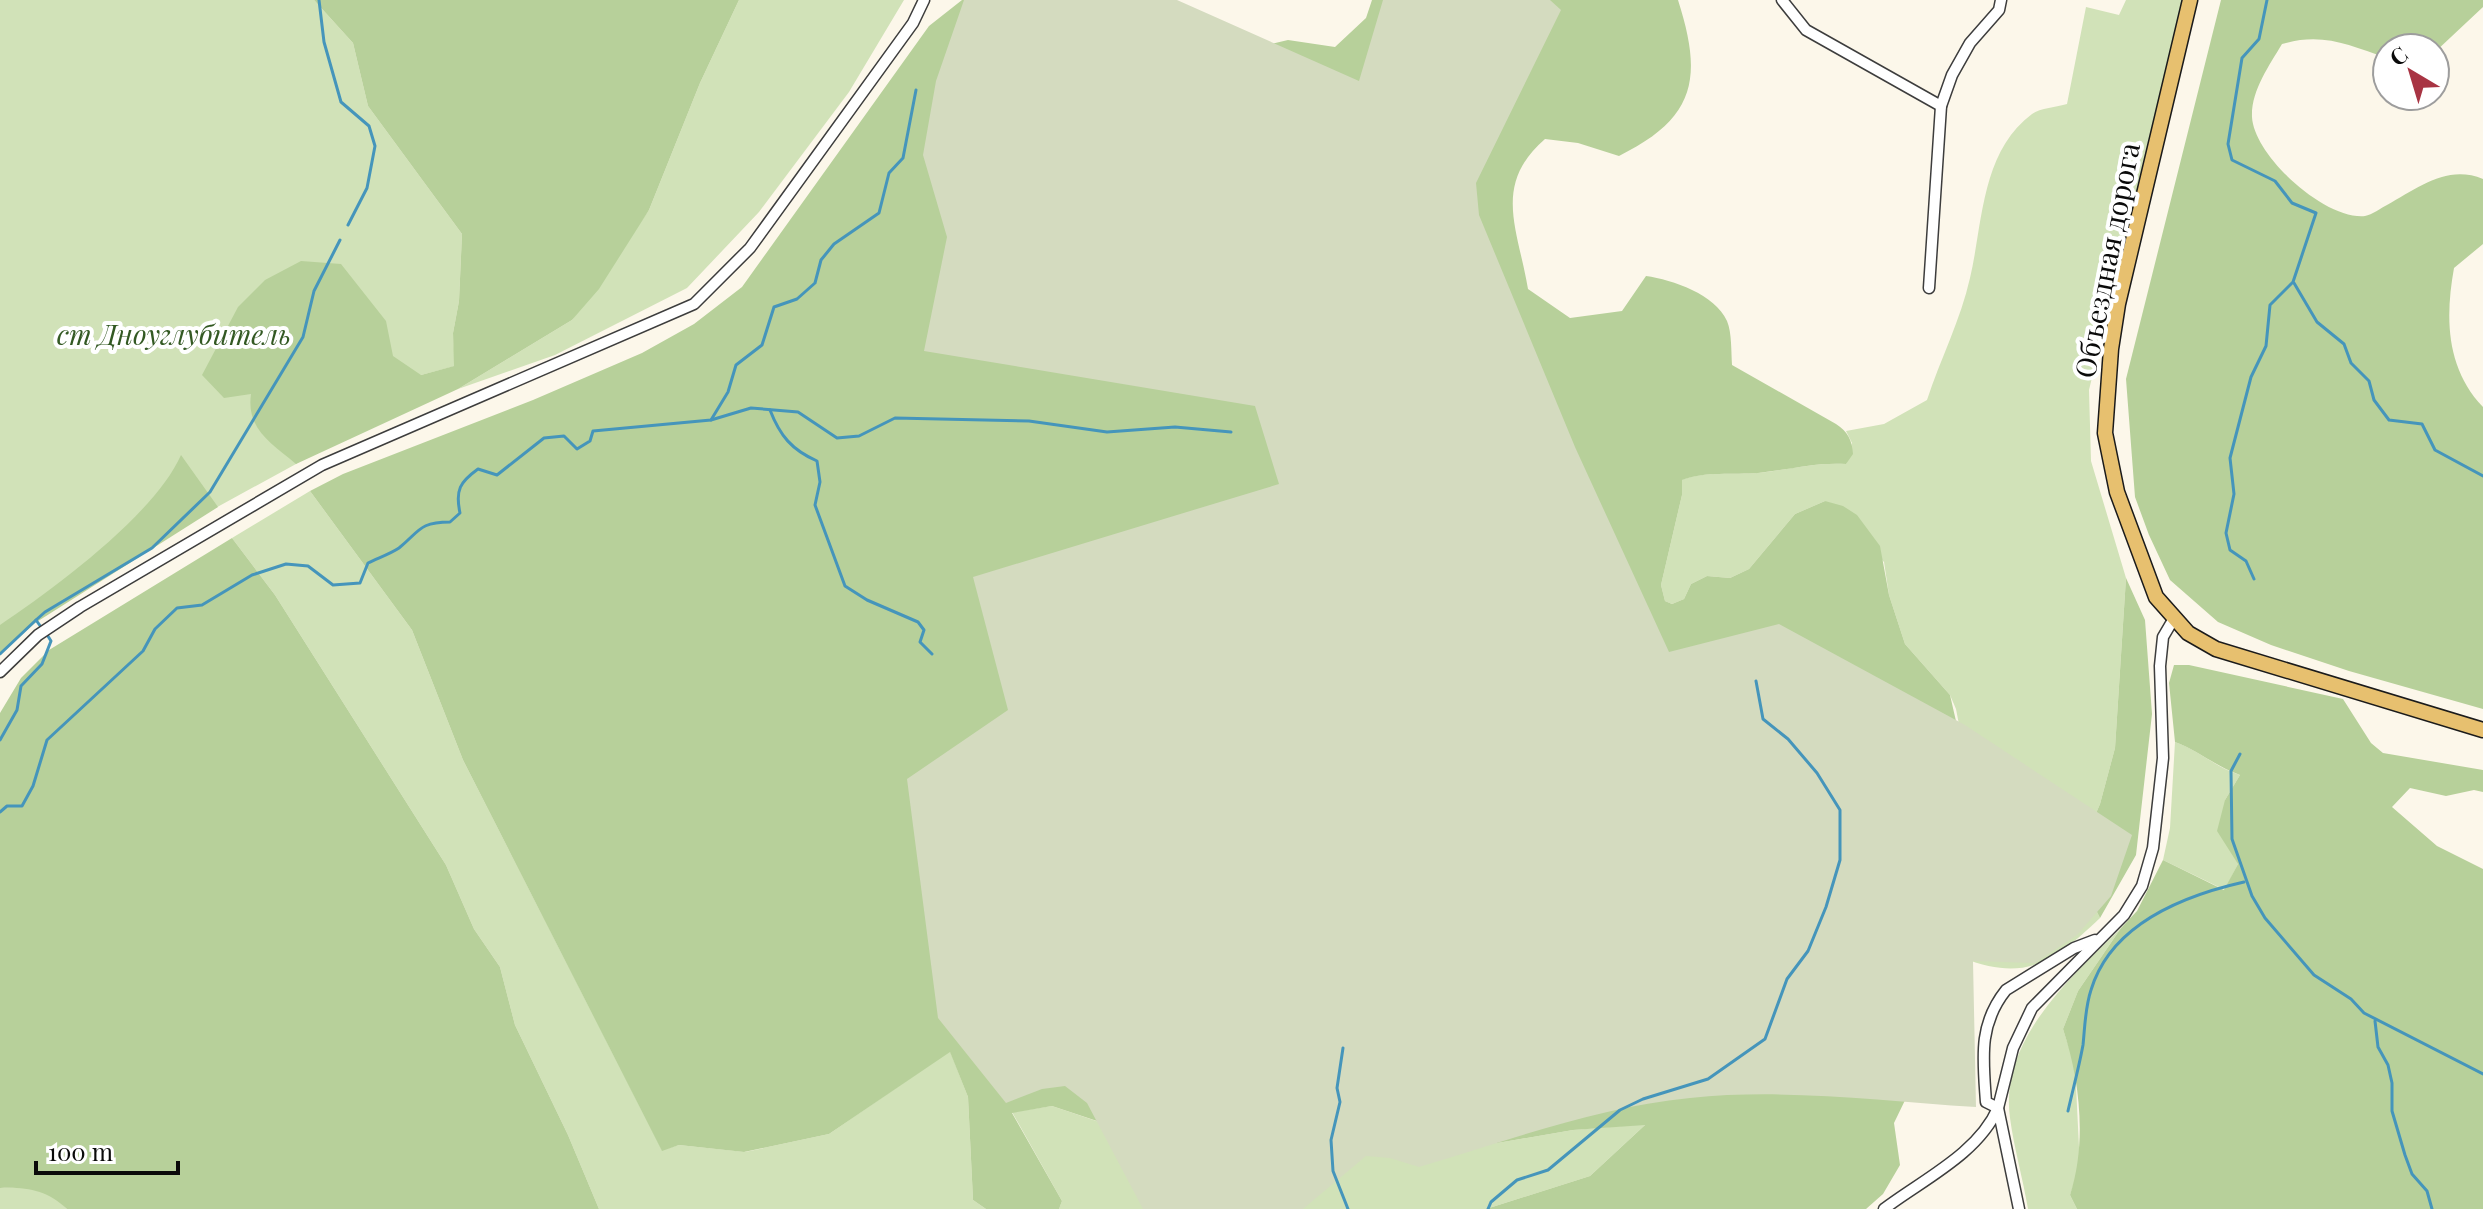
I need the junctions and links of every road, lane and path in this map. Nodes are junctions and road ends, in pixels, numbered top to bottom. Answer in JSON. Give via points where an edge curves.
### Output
{"nodes":[{"id":1,"x":924,"y":0,"type":"edge"},
{"id":2,"x":1782,"y":0,"type":"edge"},
{"id":3,"x":2001,"y":0,"type":"edge"},
{"id":4,"x":2190,"y":0,"type":"edge"},
{"id":5,"x":1941,"y":106,"type":"junction"},
{"id":6,"x":1929,"y":288,"type":"dead end"},
{"id":7,"x":2173,"y":620,"type":"junction"},
{"id":8,"x":0,"y":672,"type":"edge"},
{"id":9,"x":2483,"y":730,"type":"edge"},
{"id":10,"x":2101,"y":939,"type":"junction"},
{"id":11,"x":1998,"y":1108,"type":"junction"},
{"id":12,"x":1884,"y":1209,"type":"edge"},
{"id":13,"x":2019,"y":1209,"type":"edge"}],
"edges":[{"from":1,"to":8,"type":"street","via":[[913,23],[750,248],[694,304],[322,465],[50,626]]},
{"from":2,"to":5,"type":"street","via":[[1806,30]]},
{"from":3,"to":5,"type":"street","via":[[1958,64]]},
{"from":4,"to":7,"type":"main road","name":"Объездная дорога","via":[[2118,304],[2105,402],[2105,433],[2117,492],[2156,597]]},
{"from":5,"to":6,"type":"street"},
{"from":7,"to":9,"type":"main road","name":"Объездная дорога","via":[[2216,649]]},
{"from":7,"to":10,"type":"street","via":[[2163,637],[2160,666],[2163,758],[2153,848],[2142,886]]},
{"from":10,"to":11,"type":"street","via":[[2032,1008],[2013,1048]]},
{"from":10,"to":11,"type":"street","via":[[2074,948],[2006,990],[1990,1010],[1986,1102]]},
{"from":11,"to":12,"type":"street","via":[[1981,1136]]},
{"from":11,"to":13,"type":"street"}]}
